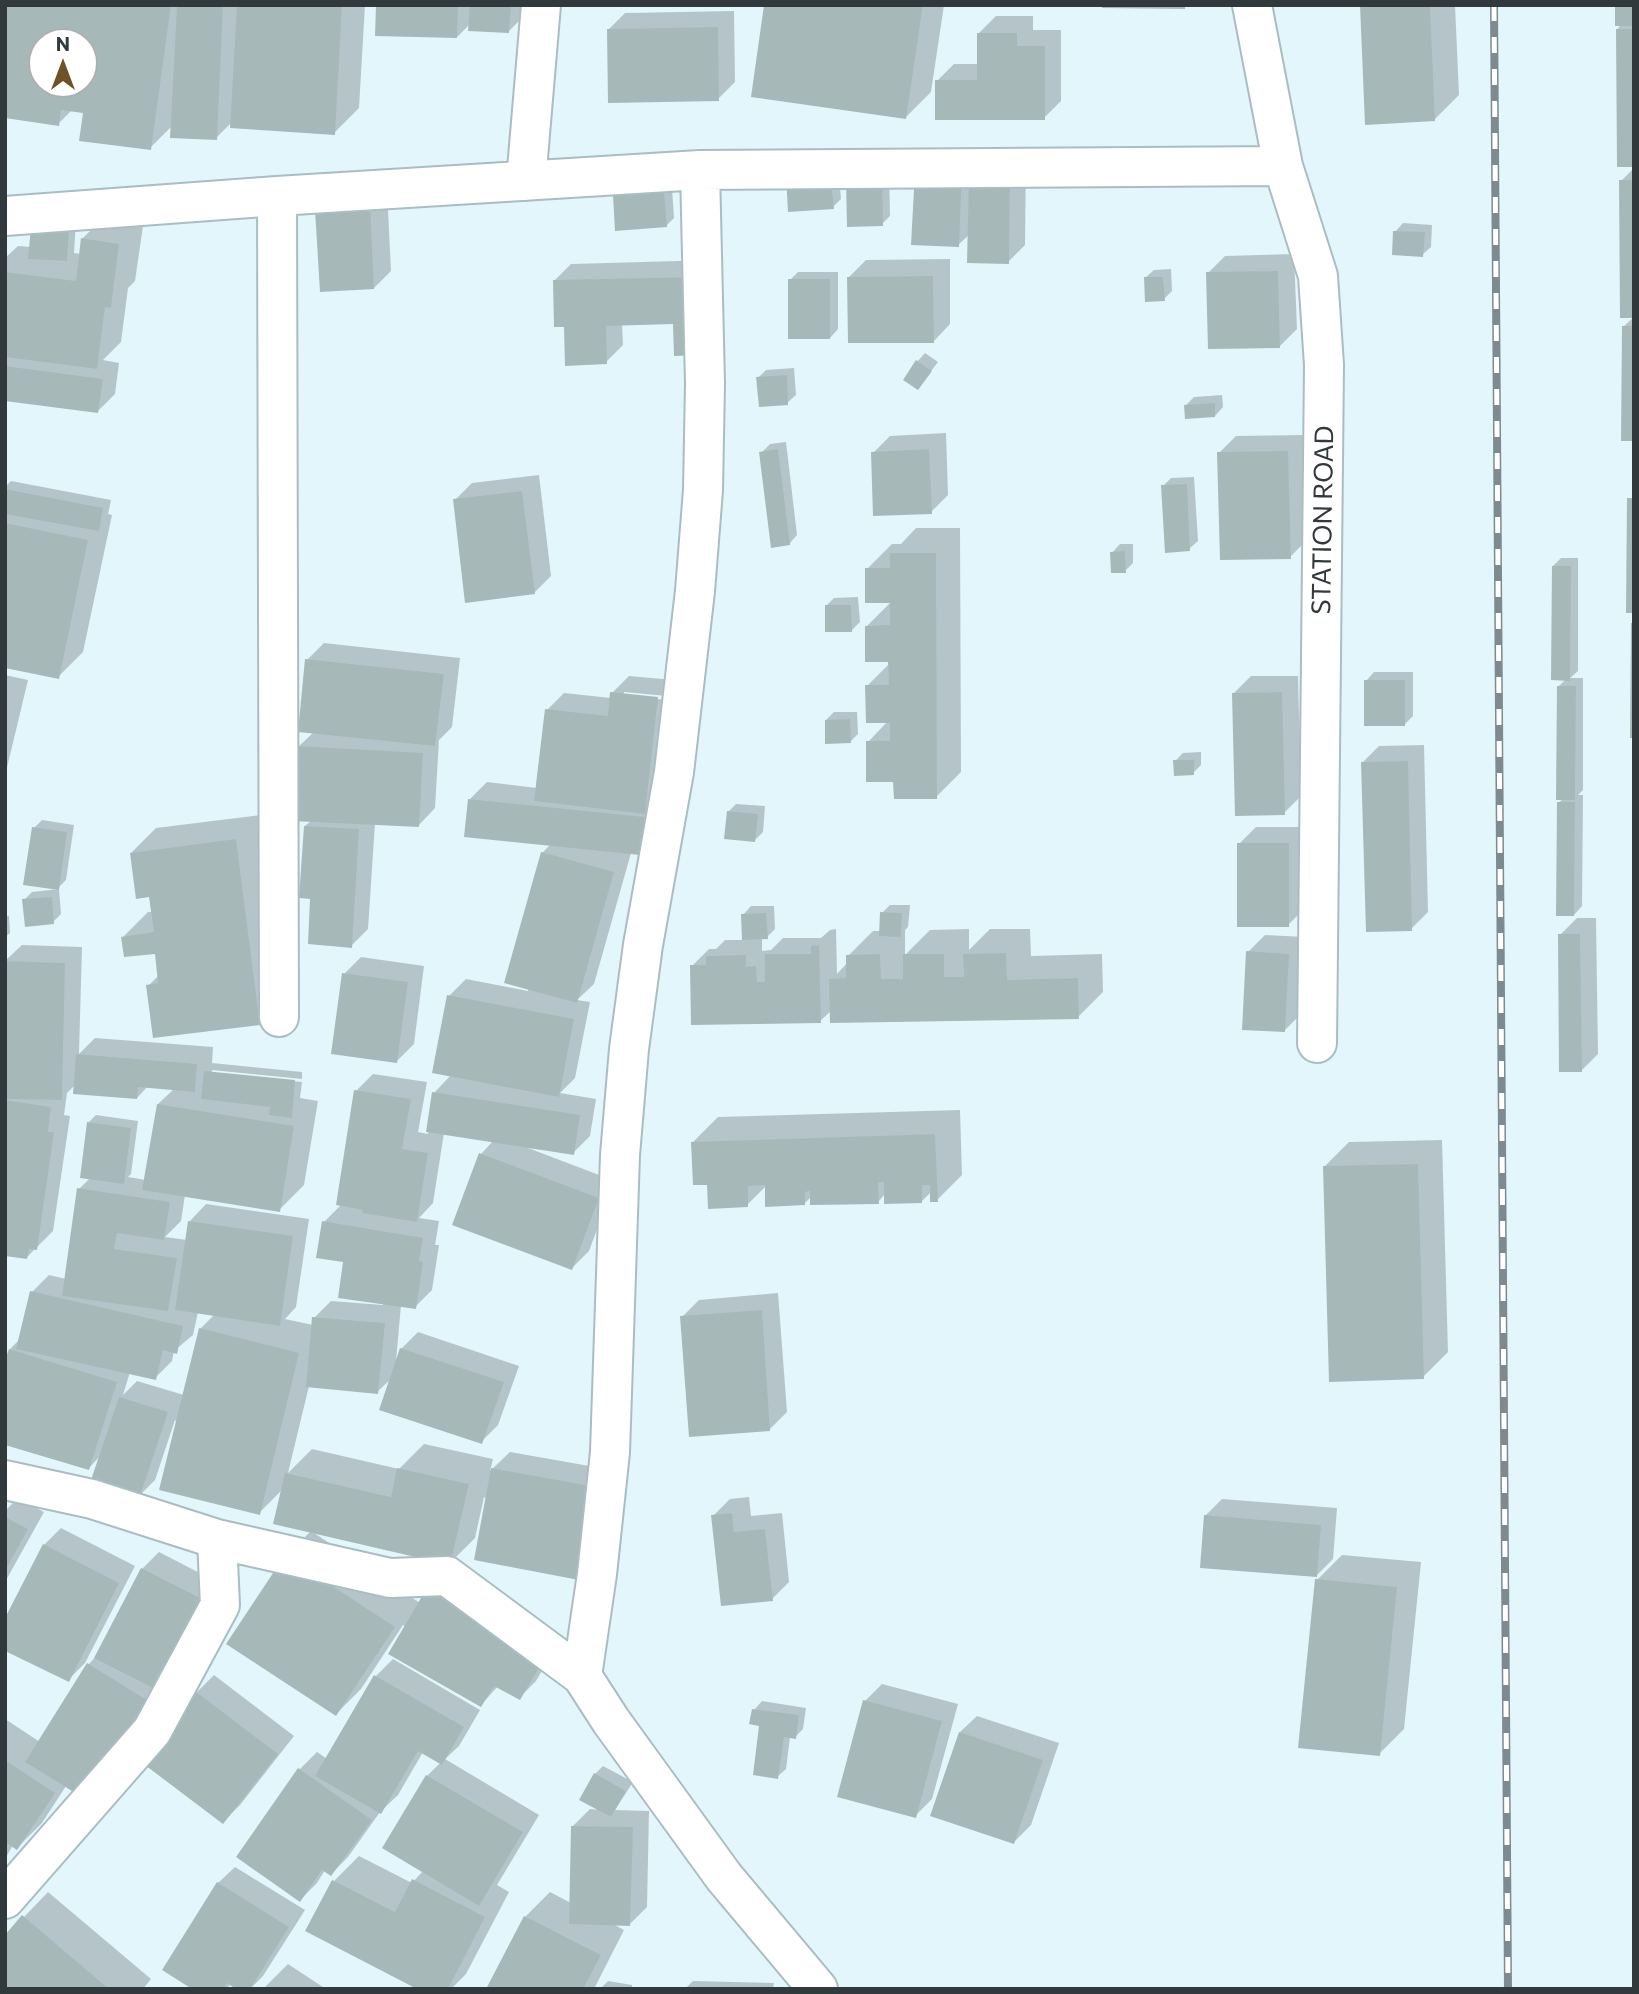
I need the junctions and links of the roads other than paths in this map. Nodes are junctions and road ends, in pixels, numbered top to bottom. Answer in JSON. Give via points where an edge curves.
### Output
{"nodes":[{"id":1,"x":541,"y":5,"type":"edge"},
{"id":2,"x":1252,"y":5,"type":"edge"},
{"id":3,"x":1283,"y":166,"type":"junction"},
{"id":4,"x":699,"y":170,"type":"junction"},
{"id":5,"x":526,"y":181,"type":"junction"},
{"id":6,"x":276,"y":196,"type":"junction"},
{"id":7,"x":5,"y":216,"type":"edge"},
{"id":8,"x":279,"y":1017,"type":"dead end"},
{"id":9,"x":1317,"y":1043,"type":"dead end"},
{"id":10,"x":5,"y":1480,"type":"edge"},
{"id":11,"x":217,"y":1539,"type":"junction"},
{"id":12,"x":582,"y":1676,"type":"junction"},
{"id":13,"x":5,"y":1899,"type":"edge"},
{"id":14,"x":818,"y":1989,"type":"edge"}],
"edges":[{"from":1,"to":5,"type":"street"},
{"from":2,"to":3,"type":"street","name":"STATION ROAD"},
{"from":3,"to":4,"type":"street"},
{"from":3,"to":9,"type":"street","name":"STATION ROAD","via":[[1318,276],[1324,365]]},
{"from":4,"to":5,"type":"street"},
{"from":4,"to":12,"type":"street","via":[[703,490],[674,772],[629,1049],[620,1155],[610,1452]]},
{"from":5,"to":6,"type":"street"},
{"from":6,"to":7,"type":"street"},
{"from":6,"to":8,"type":"street"},
{"from":10,"to":11,"type":"street","via":[[92,1499]]},
{"from":11,"to":12,"type":"street","via":[[390,1578],[447,1576]]},
{"from":11,"to":13,"type":"street","via":[[220,1605],[152,1731]]},
{"from":12,"to":14,"type":"street","via":[[724,1877]]}]}
